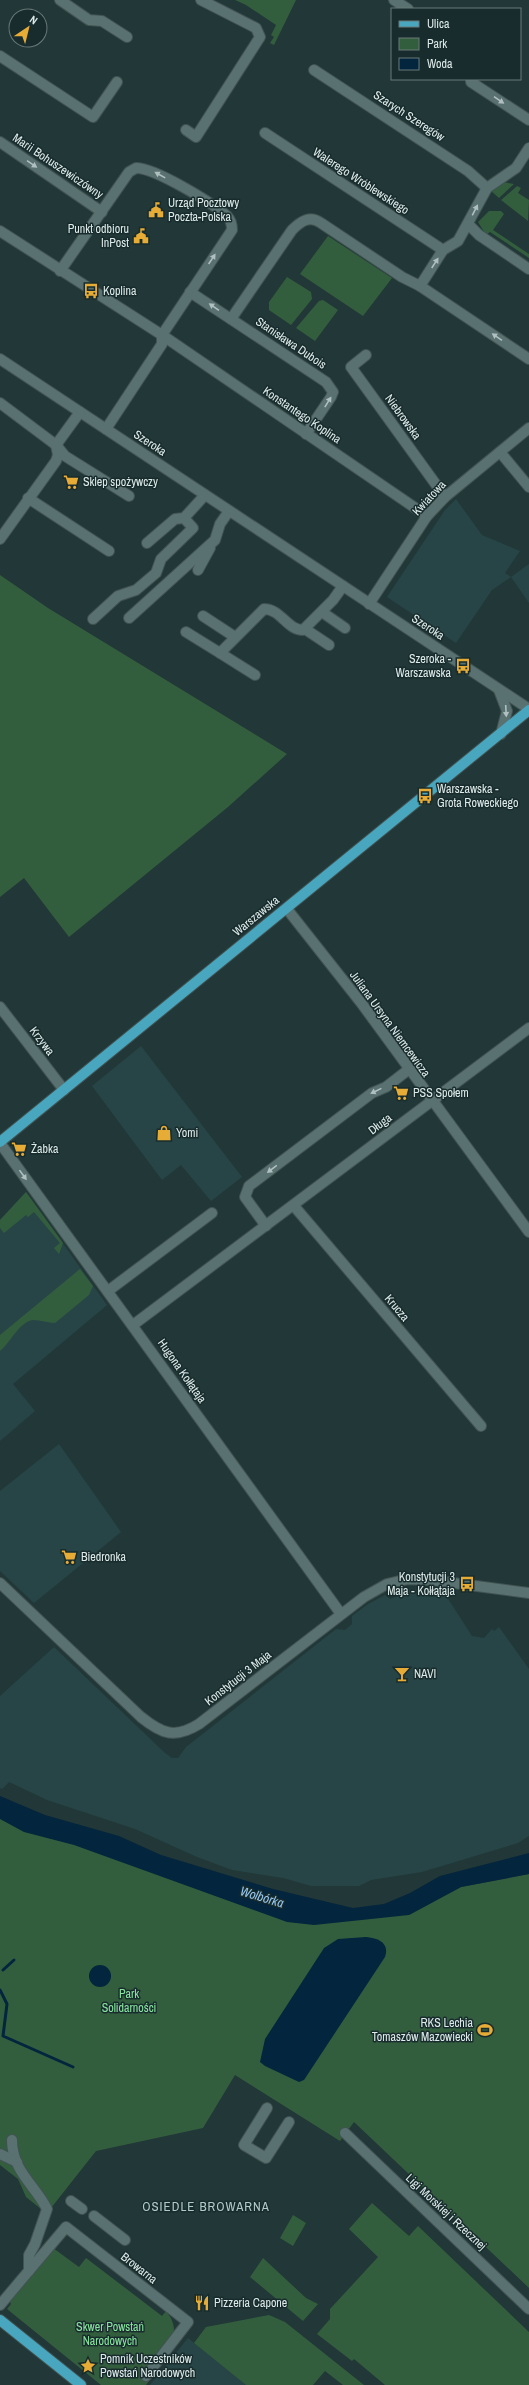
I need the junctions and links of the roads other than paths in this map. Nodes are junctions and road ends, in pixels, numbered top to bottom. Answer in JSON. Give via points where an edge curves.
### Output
{"nodes":[{"id":1,"x":60,"y":0,"type":"edge"},
{"id":2,"x":201,"y":0,"type":"edge"},
{"id":3,"x":394,"y":0,"type":"edge"},
{"id":4,"x":406,"y":8,"type":"edge"},
{"id":5,"x":127,"y":37,"type":"dead end"},
{"id":6,"x":0,"y":56,"type":"edge"},
{"id":7,"x":314,"y":70,"type":"dead end"},
{"id":8,"x":471,"y":80,"type":"edge"},
{"id":9,"x":117,"y":82,"type":"dead end"},
{"id":10,"x":529,"y":120,"type":"edge"},
{"id":11,"x":186,"y":130,"type":"dead end"},
{"id":12,"x":265,"y":133,"type":"dead end"},
{"id":13,"x":0,"y":142,"type":"edge"},
{"id":14,"x":529,"y":148,"type":"edge"},
{"id":15,"x":487,"y":188,"type":"junction"},
{"id":16,"x":102,"y":212,"type":"junction"},
{"id":17,"x":468,"y":224,"type":"junction"},
{"id":18,"x":0,"y":231,"type":"edge"},
{"id":19,"x":443,"y":250,"type":"junction"},
{"id":20,"x":529,"y":269,"type":"edge"},
{"id":21,"x":60,"y":271,"type":"junction"},
{"id":22,"x":420,"y":286,"type":"junction"},
{"id":23,"x":190,"y":292,"type":"junction"},
{"id":24,"x":232,"y":319,"type":"junction"},
{"id":25,"x":162,"y":336,"type":"junction"},
{"id":26,"x":366,"y":355,"type":"dead end"},
{"id":27,"x":0,"y":359,"type":"edge"},
{"id":28,"x":529,"y":359,"type":"edge"},
{"id":29,"x":0,"y":403,"type":"edge"},
{"id":30,"x":80,"y":412,"type":"junction"},
{"id":31,"x":529,"y":428,"type":"edge"},
{"id":32,"x":106,"y":429,"type":"junction"},
{"id":33,"x":306,"y":434,"type":"junction"},
{"id":34,"x":56,"y":445,"type":"junction"},
{"id":35,"x":500,"y":452,"type":"junction"},
{"id":36,"x":529,"y":487,"type":"edge"},
{"id":37,"x":205,"y":495,"type":"junction"},
{"id":38,"x":129,"y":496,"type":"dead end"},
{"id":39,"x":445,"y":497,"type":"junction"},
{"id":40,"x":28,"y":498,"type":"junction"},
{"id":41,"x":229,"y":510,"type":"junction"},
{"id":42,"x":428,"y":516,"type":"junction"},
{"id":43,"x":184,"y":518,"type":"junction"},
{"id":44,"x":0,"y":539,"type":"edge"},
{"id":45,"x":214,"y":540,"type":"junction"},
{"id":46,"x":147,"y":543,"type":"dead end"},
{"id":47,"x":109,"y":551,"type":"dead end"},
{"id":48,"x":198,"y":570,"type":"dead end"},
{"id":49,"x":343,"y":586,"type":"junction"},
{"id":50,"x":369,"y":604,"type":"junction"},
{"id":51,"x":322,"y":612,"type":"junction"},
{"id":52,"x":203,"y":616,"type":"dead end"},
{"id":53,"x":129,"y":618,"type":"dead end"},
{"id":54,"x":93,"y":619,"type":"dead end"},
{"id":55,"x":345,"y":628,"type":"dead end"},
{"id":56,"x":305,"y":629,"type":"junction"},
{"id":57,"x":186,"y":632,"type":"dead end"},
{"id":58,"x":235,"y":637,"type":"junction"},
{"id":59,"x":329,"y":645,"type":"dead end"},
{"id":60,"x":220,"y":653,"type":"junction"},
{"id":61,"x":255,"y":675,"type":"dead end"},
{"id":62,"x":498,"y":689,"type":"junction"},
{"id":63,"x":529,"y":709,"type":"edge"},
{"id":64,"x":501,"y":734,"type":"junction"},
{"id":65,"x":286,"y":909,"type":"junction"},
{"id":66,"x":0,"y":1007,"type":"edge"},
{"id":67,"x":529,"y":1028,"type":"edge"},
{"id":68,"x":408,"y":1070,"type":"junction"},
{"id":69,"x":64,"y":1090,"type":"junction"},
{"id":70,"x":431,"y":1101,"type":"junction"},
{"id":71,"x":0,"y":1143,"type":"edge"},
{"id":72,"x":294,"y":1206,"type":"junction"},
{"id":73,"x":212,"y":1213,"type":"dead end"},
{"id":74,"x":266,"y":1226,"type":"junction"},
{"id":75,"x":529,"y":1232,"type":"edge"},
{"id":76,"x":108,"y":1291,"type":"junction"},
{"id":77,"x":133,"y":1325,"type":"junction"},
{"id":78,"x":481,"y":1426,"type":"dead end"},
{"id":79,"x":0,"y":1583,"type":"edge"},
{"id":80,"x":529,"y":1592,"type":"edge"},
{"id":81,"x":341,"y":1614,"type":"junction"},
{"id":82,"x":267,"y":2108,"type":"dead end"},
{"id":83,"x":289,"y":2122,"type":"dead end"},
{"id":84,"x":345,"y":2133,"type":"dead end"},
{"id":85,"x":12,"y":2140,"type":"dead end"},
{"id":86,"x":0,"y":2154,"type":"edge"},
{"id":87,"x":16,"y":2162,"type":"junction"},
{"id":88,"x":70,"y":2201,"type":"dead end"},
{"id":89,"x":82,"y":2209,"type":"dead end"},
{"id":90,"x":94,"y":2216,"type":"dead end"},
{"id":91,"x":126,"y":2240,"type":"dead end"},
{"id":92,"x":29,"y":2271,"type":"junction"},
{"id":93,"x":0,"y":2305,"type":"edge"},
{"id":94,"x":529,"y":2309,"type":"edge"},
{"id":95,"x":0,"y":2320,"type":"edge"},
{"id":96,"x":146,"y":2376,"type":"dead end"},
{"id":97,"x":81,"y":2385,"type":"edge"}],
"edges":[{"from":1,"to":5,"type":"street","via":[[89,20],[102,21]]},
{"from":2,"to":11,"type":"street","via":[[256,28],[260,37],[196,137]]},
{"from":3,"to":4,"type":"street"},
{"from":6,"to":9,"type":"street","via":[[93,117]]},
{"from":7,"to":15,"type":"street","name":"Szarych Szeregów","via":[[468,171]]},
{"from":8,"to":10,"type":"street","one_way":true},
{"from":12,"to":19,"type":"street","name":"Walerego Wróblewskiego"},
{"from":13,"to":16,"type":"street","name":"Marii Bohuszewiczówny","one_way":true},
{"from":14,"to":15,"type":"street","via":[[516,168]]},
{"from":17,"to":15,"type":"street","one_way":true},
{"from":16,"to":21,"type":"street"},
{"from":23,"to":16,"type":"street","one_way":true,"via":[[232,230],[228,216],[191,192],[144,168],[136,168],[129,172]]},
{"from":17,"to":19,"type":"street","via":[[458,241]]},
{"from":17,"to":20,"type":"street","via":[[479,235]]},
{"from":18,"to":21,"type":"street","name":"Konstantego Koplina"},
{"from":22,"to":19,"type":"street","one_way":true},
{"from":21,"to":25,"type":"street","name":"Konstantego Koplina"},
{"from":22,"to":24,"type":"street","via":[[402,277],[316,220],[303,220],[290,233]]},
{"from":28,"to":22,"type":"street","one_way":true},
{"from":24,"to":23,"type":"street","name":"Stanisława Dubois","one_way":true},
{"from":23,"to":25,"type":"street"},
{"from":33,"to":24,"type":"street","name":"Stanisława Dubois","one_way":true,"via":[[331,398],[333,392],[330,387]]},
{"from":25,"to":32,"type":"street","via":[[162,344]]},
{"from":25,"to":33,"type":"street","name":"Konstantego Koplina"},
{"from":26,"to":39,"type":"street","name":"Niebrowska","via":[[350,367]]},
{"from":27,"to":30,"type":"street","name":"Szeroka"},
{"from":29,"to":34,"type":"street"},
{"from":30,"to":32,"type":"street","name":"Szeroka"},
{"from":30,"to":34,"type":"street"},
{"from":31,"to":35,"type":"street","name":"Kwiatowa"},
{"from":32,"to":37,"type":"street","name":"Szeroka"},
{"from":33,"to":42,"type":"street","name":"Konstantego Koplina"},
{"from":34,"to":38,"type":"street","via":[[66,456]]},
{"from":34,"to":40,"type":"street","via":[[56,461]]},
{"from":35,"to":36,"type":"street"},
{"from":35,"to":39,"type":"street","name":"Kwiatowa"},
{"from":37,"to":41,"type":"street","name":"Szeroka"},
{"from":37,"to":43,"type":"street"},
{"from":39,"to":42,"type":"street","name":"Kwiatowa"},
{"from":40,"to":44,"type":"street"},
{"from":40,"to":47,"type":"street"},
{"from":41,"to":45,"type":"street"},
{"from":41,"to":49,"type":"street","name":"Szeroka"},
{"from":42,"to":50,"type":"street","name":"Kwiatowa"},
{"from":43,"to":46,"type":"street","via":[[175,519]]},
{"from":43,"to":54,"type":"street","via":[[193,528],[161,559],[156,572],[136,590],[118,596]]},
{"from":45,"to":48,"type":"street"},
{"from":45,"to":53,"type":"street"},
{"from":49,"to":50,"type":"street","name":"Szeroka"},
{"from":49,"to":51,"type":"street"},
{"from":50,"to":62,"type":"street","name":"Szeroka"},
{"from":51,"to":55,"type":"street"},
{"from":51,"to":56,"type":"street"},
{"from":52,"to":58,"type":"street"},
{"from":56,"to":58,"type":"street","via":[[299,630],[275,611],[264,609]]},
{"from":56,"to":59,"type":"street"},
{"from":57,"to":60,"type":"street"},
{"from":58,"to":60,"type":"street"},
{"from":60,"to":61,"type":"street"},
{"from":62,"to":63,"type":"street","name":"Szeroka"},
{"from":62,"to":64,"type":"street","one_way":true,"via":[[506,703],[507,711]]},
{"from":63,"to":64,"type":"main road","name":"Warszawska"},
{"from":64,"to":65,"type":"main road","name":"Warszawska"},
{"from":65,"to":68,"type":"street","name":"Juliana Ursyna Niemcewicza","via":[[362,1004]]},
{"from":65,"to":69,"type":"main road","name":"Warszawska"},
{"from":66,"to":69,"type":"street","name":"Krzywa"},
{"from":67,"to":70,"type":"street","name":"Długa"},
{"from":68,"to":70,"type":"street","name":"Juliana Ursyna Niemcewicza"},
{"from":68,"to":74,"type":"street","one_way":true,"via":[[386,1087],[372,1093],[249,1186],[245,1198]]},
{"from":69,"to":71,"type":"main road","name":"Warszawska"},
{"from":70,"to":72,"type":"street","name":"Długa"},
{"from":70,"to":75,"type":"street","name":"Juliana Ursyna Niemcewicza"},
{"from":71,"to":76,"type":"street","name":"Hugona Kołłątaja","one_way":true},
{"from":72,"to":74,"type":"street","name":"Długa"},
{"from":72,"to":78,"type":"street","name":"Krucza"},
{"from":73,"to":76,"type":"street"},
{"from":74,"to":77,"type":"street","name":"Długa"},
{"from":76,"to":77,"type":"street","name":"Hugona Kołłątaja"},
{"from":77,"to":81,"type":"street","name":"Hugona Kołłątaja"},
{"from":79,"to":81,"type":"street","name":"Konstytucji 3 Maja","via":[[141,1717],[154,1728],[168,1733],[181,1733],[199,1724]]},
{"from":80,"to":81,"type":"street","name":"Konstytucji 3 Maja","via":[[408,1579],[376,1589]]},
{"from":82,"to":83,"type":"street","via":[[244,2145],[266,2158]]},
{"from":84,"to":94,"type":"street","name":"Ligi Morskiej i Rzecznej"},
{"from":85,"to":87,"type":"street"},
{"from":86,"to":87,"type":"street"},
{"from":87,"to":92,"type":"street","via":[[25,2180],[47,2209],[29,2255]]},
{"from":88,"to":89,"type":"street"},
{"from":90,"to":91,"type":"street","name":"Browarna"},
{"from":92,"to":93,"type":"street","name":"Browarna"},
{"from":92,"to":96,"type":"street","name":"Browarna","via":[[66,2227],[188,2322]]},
{"from":95,"to":97,"type":"main road"}]}
